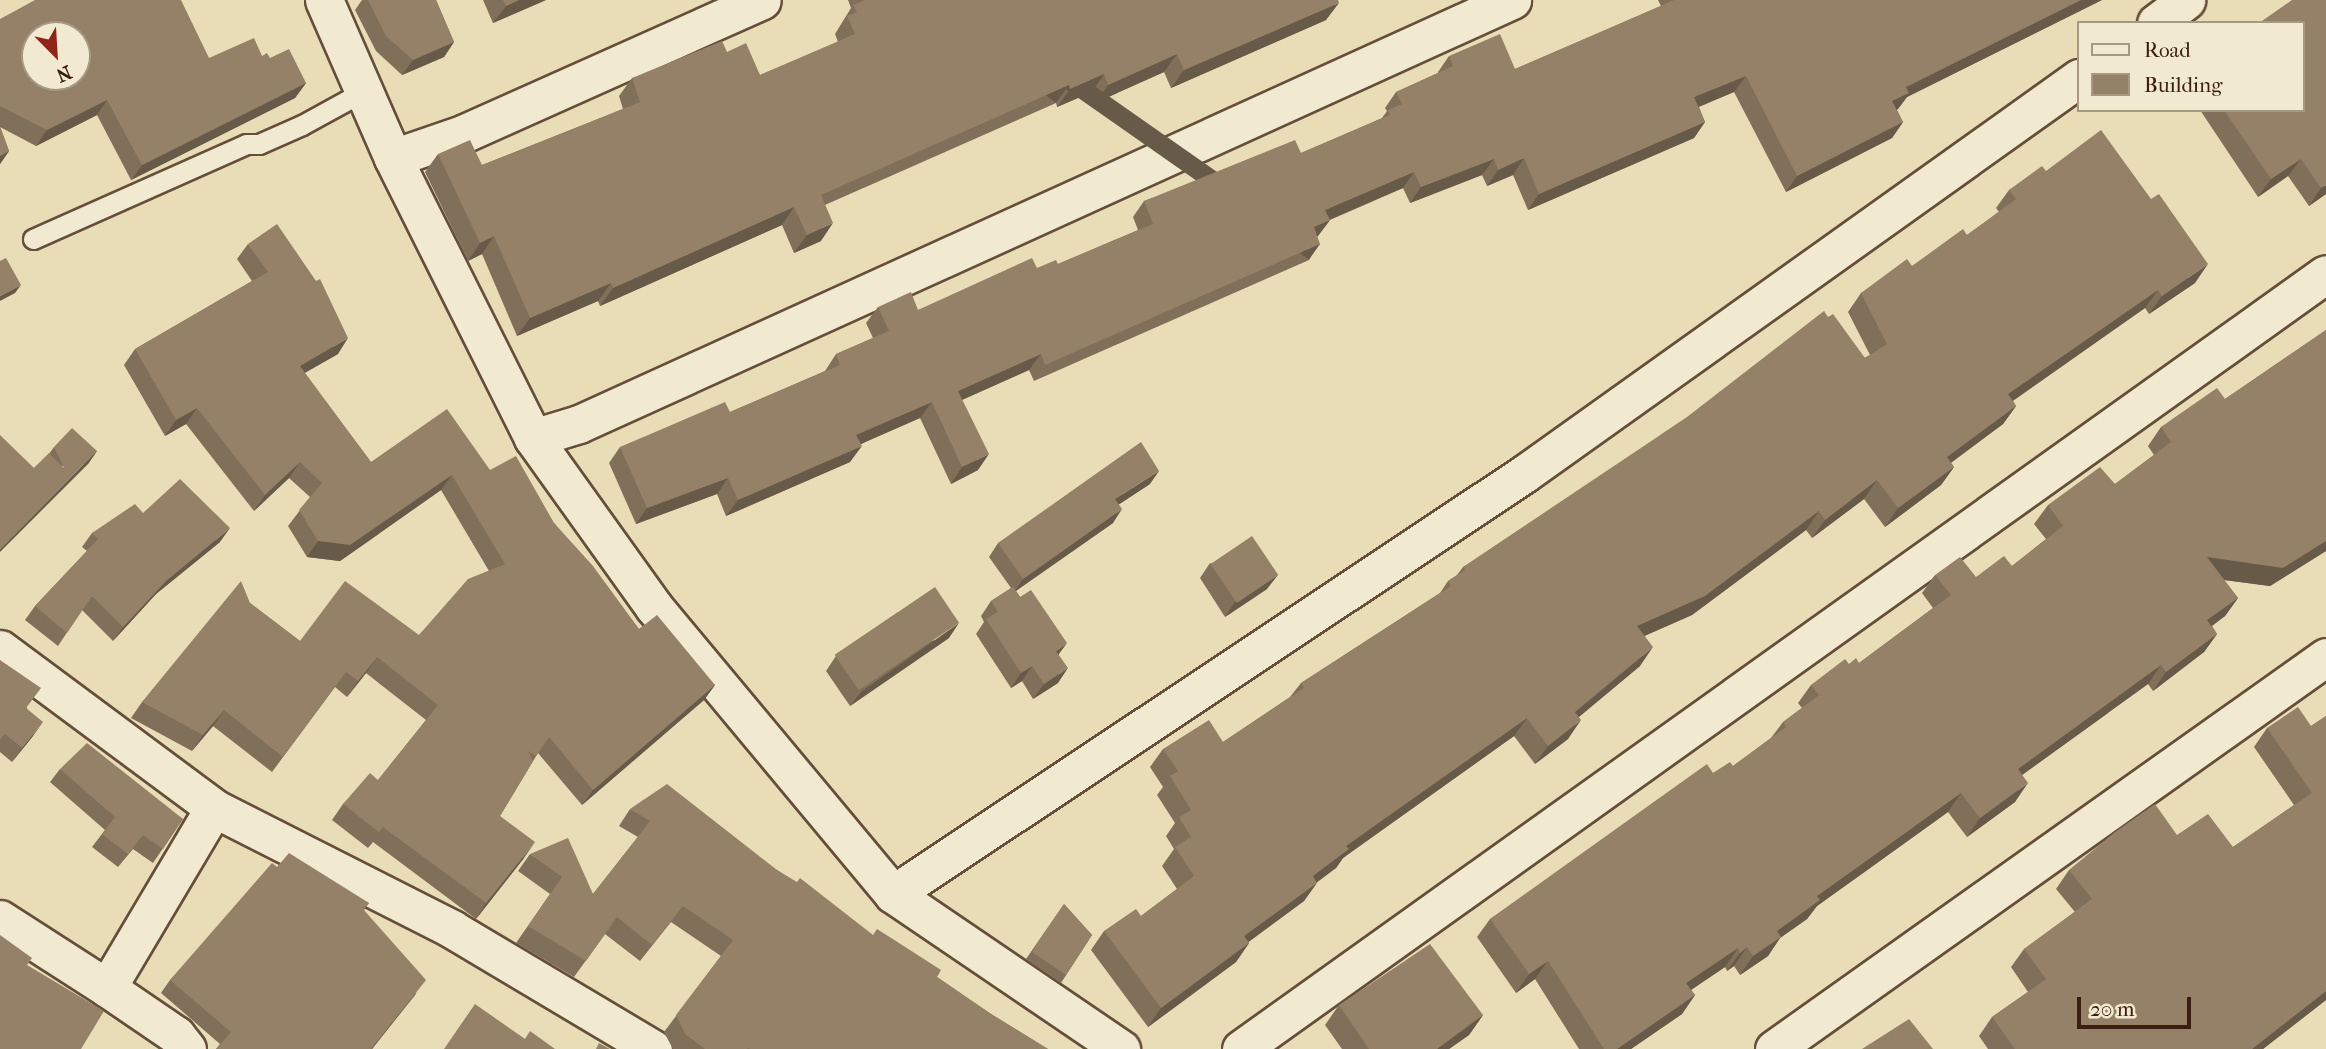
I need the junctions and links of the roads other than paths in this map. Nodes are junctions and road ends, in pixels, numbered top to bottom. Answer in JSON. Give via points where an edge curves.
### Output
{"nodes":[{"id":1,"x":324,"y":0,"type":"edge"},
{"id":2,"x":762,"y":0,"type":"edge"},
{"id":3,"x":1512,"y":0,"type":"edge"},
{"id":4,"x":2186,"y":0,"type":"edge"},
{"id":5,"x":2159,"y":21,"type":"edge"},
{"id":6,"x":2078,"y":79,"type":"edge"},
{"id":7,"x":364,"y":91,"type":"junction"},
{"id":8,"x":393,"y":158,"type":"junction"},
{"id":9,"x":33,"y":239,"type":"dead end"},
{"id":10,"x":2326,"y":274,"type":"edge"},
{"id":11,"x":533,"y":438,"type":"junction"},
{"id":12,"x":0,"y":649,"type":"edge"},
{"id":13,"x":2326,"y":657,"type":"edge"},
{"id":14,"x":214,"y":808,"type":"junction"},
{"id":15,"x":893,"y":894,"type":"junction"},
{"id":16,"x":0,"y":919,"type":"edge"},
{"id":17,"x":107,"y":988,"type":"junction"},
{"id":18,"x":187,"y":1049,"type":"edge"},
{"id":19,"x":653,"y":1049,"type":"edge"},
{"id":20,"x":1121,"y":1049,"type":"edge"},
{"id":21,"x":1241,"y":1049,"type":"edge"},
{"id":22,"x":1774,"y":1049,"type":"edge"}],
"edges":[{"from":1,"to":7,"type":"street"},
{"from":2,"to":8,"type":"street","via":[[465,133]]},
{"from":3,"to":11,"type":"street","via":[[579,425]]},
{"from":4,"to":5,"type":"street"},
{"from":6,"to":15,"type":"street","via":[[1524,474]]},
{"from":7,"to":8,"type":"street"},
{"from":7,"to":9,"type":"lane","via":[[296,128],[259,144],[246,144]]},
{"from":8,"to":11,"type":"street"},
{"from":10,"to":21,"type":"street"},
{"from":11,"to":15,"type":"street","via":[[654,607]]},
{"from":12,"to":14,"type":"street"},
{"from":13,"to":22,"type":"street"},
{"from":14,"to":17,"type":"street"},
{"from":14,"to":19,"type":"street","via":[[452,929]]},
{"from":15,"to":20,"type":"street"},
{"from":16,"to":17,"type":"street"},
{"from":17,"to":18,"type":"street","via":[[176,1035]]}]}
